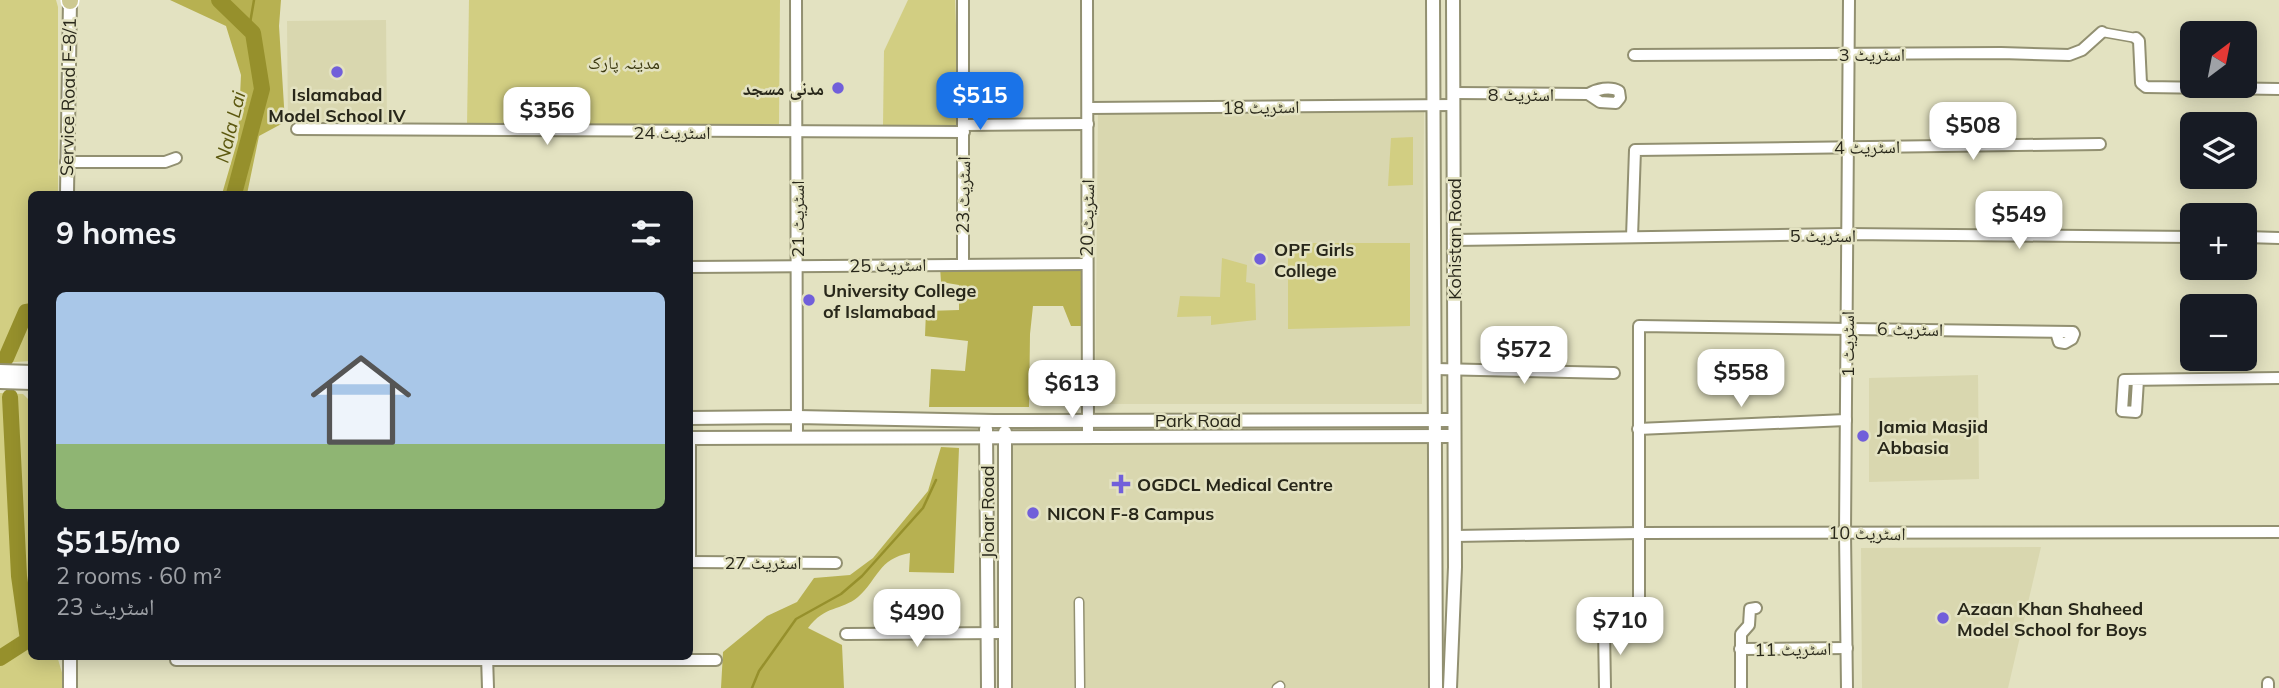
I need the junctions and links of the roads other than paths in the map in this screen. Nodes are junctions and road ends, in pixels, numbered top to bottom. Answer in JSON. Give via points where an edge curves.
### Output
{"nodes":[{"id":1,"x":70,"y":0,"type":"edge"},
{"id":2,"x":796,"y":0,"type":"edge"},
{"id":3,"x":963,"y":0,"type":"edge"},
{"id":4,"x":1087,"y":0,"type":"edge"},
{"id":5,"x":1433,"y":0,"type":"edge"},
{"id":6,"x":1453,"y":0,"type":"edge"},
{"id":7,"x":1849,"y":0,"type":"edge"},
{"id":8,"x":2102,"y":32,"type":"joint"},
{"id":9,"x":2136,"y":38,"type":"joint"},
{"id":10,"x":1848,"y":54,"type":"junction"},
{"id":11,"x":1634,"y":55,"type":"dead end"},
{"id":12,"x":2279,"y":89,"type":"edge"},
{"id":13,"x":1588,"y":94,"type":"dead end"},
{"id":14,"x":1453,"y":99,"type":"junction"},
{"id":15,"x":1434,"y":105,"type":"junction"},
{"id":16,"x":1089,"y":108,"type":"junction"},
{"id":17,"x":1088,"y":124,"type":"junction"},
{"id":18,"x":964,"y":128,"type":"junction"},
{"id":19,"x":297,"y":129,"type":"dead end"},
{"id":20,"x":797,"y":132,"type":"junction"},
{"id":21,"x":2100,"y":144,"type":"dead end"},
{"id":22,"x":1846,"y":148,"type":"junction"},
{"id":23,"x":176,"y":158,"type":"dead end"},
{"id":24,"x":66,"y":162,"type":"junction"},
{"id":25,"x":67,"y":191,"type":"edge"},
{"id":26,"x":1846,"y":234,"type":"junction"},
{"id":27,"x":1632,"y":237,"type":"junction"},
{"id":28,"x":2180,"y":237,"type":"edge"},
{"id":29,"x":2257,"y":237,"type":"edge"},
{"id":30,"x":2279,"y":238,"type":"edge"},
{"id":31,"x":1454,"y":240,"type":"junction"},
{"id":32,"x":963,"y":264,"type":"junction"},
{"id":33,"x":1087,"y":264,"type":"junction"},
{"id":34,"x":693,"y":267,"type":"edge"},
{"id":35,"x":797,"y":267,"type":"junction"},
{"id":36,"x":1847,"y":327,"type":"junction"},
{"id":37,"x":2056,"y":332,"type":"dead end"},
{"id":38,"x":1434,"y":369,"type":"junction"},
{"id":39,"x":1454,"y":369,"type":"junction"},
{"id":40,"x":0,"y":371,"type":"edge"},
{"id":41,"x":28,"y":372,"type":"edge"},
{"id":42,"x":1614,"y":373,"type":"dead end"},
{"id":43,"x":2279,"y":378,"type":"edge"},
{"id":44,"x":2137,"y":380,"type":"dead end"},
{"id":45,"x":0,"y":382,"type":"edge"},
{"id":46,"x":28,"y":383,"type":"edge"},
{"id":47,"x":797,"y":417,"type":"junction"},
{"id":48,"x":693,"y":418,"type":"edge"},
{"id":49,"x":1088,"y":420,"type":"junction"},
{"id":50,"x":1435,"y":420,"type":"junction"},
{"id":51,"x":1454,"y":420,"type":"junction"},
{"id":52,"x":1846,"y":420,"type":"junction"},
{"id":53,"x":985,"y":421,"type":"junction"},
{"id":54,"x":1006,"y":421,"type":"junction"},
{"id":55,"x":1638,"y":429,"type":"junction"},
{"id":56,"x":1435,"y":436,"type":"junction"},
{"id":57,"x":1454,"y":436,"type":"junction"},
{"id":58,"x":986,"y":437,"type":"junction"},
{"id":59,"x":1005,"y":437,"type":"junction"},
{"id":60,"x":1088,"y":437,"type":"junction"},
{"id":61,"x":693,"y":438,"type":"edge"},
{"id":62,"x":797,"y":438,"type":"junction"},
{"id":63,"x":2279,"y":532,"type":"edge"},
{"id":64,"x":1639,"y":533,"type":"junction"},
{"id":65,"x":1845,"y":533,"type":"junction"},
{"id":66,"x":1435,"y":535,"type":"junction"},
{"id":67,"x":1455,"y":536,"type":"junction"},
{"id":68,"x":693,"y":562,"type":"edge"},
{"id":69,"x":836,"y":562,"type":"dead end"},
{"id":70,"x":1435,"y":567,"type":"junction"},
{"id":71,"x":1455,"y":567,"type":"junction"},
{"id":72,"x":1079,"y":602,"type":"dead end"},
{"id":73,"x":1756,"y":608,"type":"dead end"},
{"id":74,"x":846,"y":634,"type":"dead end"},
{"id":75,"x":988,"y":634,"type":"junction"},
{"id":76,"x":1005,"y":634,"type":"junction"},
{"id":77,"x":1847,"y":648,"type":"junction"},
{"id":78,"x":1740,"y":649,"type":"junction"},
{"id":79,"x":68,"y":660,"type":"edge"},
{"id":80,"x":487,"y":660,"type":"edge"},
{"id":81,"x":693,"y":660,"type":"edge"},
{"id":82,"x":716,"y":660,"type":"dead end"},
{"id":83,"x":1080,"y":687,"type":"edge"},
{"id":84,"x":70,"y":688,"type":"edge"},
{"id":85,"x":488,"y":688,"type":"edge"},
{"id":86,"x":988,"y":688,"type":"edge"},
{"id":87,"x":1005,"y":688,"type":"edge"},
{"id":88,"x":1436,"y":688,"type":"edge"},
{"id":89,"x":1450,"y":688,"type":"edge"},
{"id":90,"x":1605,"y":688,"type":"edge"},
{"id":91,"x":1741,"y":688,"type":"edge"},
{"id":92,"x":1847,"y":688,"type":"edge"}],
"edges":[{"from":1,"to":24,"type":"street","name":"Service Road F-8/1"},
{"from":2,"to":20,"type":"street","name":"اسٹریٹ 21"},
{"from":3,"to":18,"type":"street","name":"اسٹریٹ 23"},
{"from":4,"to":16,"type":"street","name":"اسٹریٹ 20"},
{"from":5,"to":15,"type":"street","name":"Kohistan Road"},
{"from":6,"to":14,"type":"street","name":"Kohistan Road"},
{"from":7,"to":10,"type":"street","name":"اسٹریٹ 1"},
{"from":8,"to":9,"type":"street"},
{"from":8,"to":10,"type":"street","name":"اسٹریٹ 3","via":[[2077,53],[2056,56]]},
{"from":9,"to":12,"type":"street","via":[[2141,83],[2146,87]]},
{"from":10,"to":11,"type":"street","name":"اسٹریٹ 3"},
{"from":10,"to":22,"type":"street","name":"اسٹریٹ 1"},
{"from":13,"to":14,"type":"street","name":"اسٹریٹ 8"},
{"from":14,"to":15,"type":"street","name":"اسٹریٹ 8"},
{"from":14,"to":31,"type":"street","name":"Kohistan Road"},
{"from":15,"to":16,"type":"street","name":"اسٹریٹ 18"},
{"from":15,"to":38,"type":"street","name":"Kohistan Road"},
{"from":16,"to":17,"type":"street","name":"اسٹریٹ 20"},
{"from":17,"to":18,"type":"street","name":"اسٹریٹ 24"},
{"from":17,"to":33,"type":"street","name":"اسٹریٹ 20"},
{"from":18,"to":20,"type":"street","name":"اسٹریٹ 24"},
{"from":18,"to":32,"type":"street","name":"اسٹریٹ 23"},
{"from":19,"to":20,"type":"street","name":"اسٹریٹ 24"},
{"from":20,"to":35,"type":"street","name":"اسٹریٹ 21"},
{"from":21,"to":22,"type":"street","name":"اسٹریٹ 4"},
{"from":22,"to":26,"type":"street","name":"اسٹریٹ 1"},
{"from":22,"to":27,"type":"street","name":"اسٹریٹ 4","via":[[1635,150]]},
{"from":23,"to":24,"type":"street","via":[[165,162]]},
{"from":24,"to":25,"type":"street","name":"Service Road F-8/1"},
{"from":26,"to":27,"type":"street","name":"اسٹریٹ 5"},
{"from":26,"to":28,"type":"street","name":"اسٹریٹ 5"},
{"from":26,"to":36,"type":"street","name":"اسٹریٹ 1"},
{"from":27,"to":31,"type":"street","name":"اسٹریٹ 5"},
{"from":29,"to":30,"type":"street"},
{"from":31,"to":39,"type":"street","name":"Kohistan Road"},
{"from":32,"to":33,"type":"street","name":"اسٹریٹ 25"},
{"from":32,"to":35,"type":"street","name":"اسٹریٹ 25"},
{"from":33,"to":49,"type":"street","name":"اسٹریٹ 20"},
{"from":34,"to":35,"type":"street","name":"اسٹریٹ 25"},
{"from":35,"to":47,"type":"street","name":"اسٹریٹ 21"},
{"from":36,"to":37,"type":"street","name":"اسٹریٹ 6"},
{"from":36,"to":52,"type":"street","name":"اسٹریٹ 1"},
{"from":36,"to":55,"type":"street","name":"اسٹریٹ 6","via":[[1639,326]]},
{"from":38,"to":39,"type":"street"},
{"from":38,"to":50,"type":"street","name":"Kohistan Road"},
{"from":39,"to":42,"type":"street"},
{"from":39,"to":51,"type":"street","name":"Kohistan Road"},
{"from":40,"to":41,"type":"street"},
{"from":43,"to":44,"type":"street"},
{"from":45,"to":46,"type":"street"},
{"from":47,"to":48,"type":"street","name":"Park Road"},
{"from":47,"to":53,"type":"street","name":"Park Road"},
{"from":47,"to":62,"type":"street","name":"اسٹریٹ 21"},
{"from":49,"to":50,"type":"street","name":"Park Road"},
{"from":49,"to":54,"type":"street","name":"Park Road"},
{"from":49,"to":60,"type":"street","name":"اسٹریٹ 20"},
{"from":50,"to":51,"type":"street","name":"Park Road"},
{"from":50,"to":56,"type":"street","name":"Kohistan Road"},
{"from":51,"to":57,"type":"street","name":"Kohistan Road"},
{"from":52,"to":55,"type":"street"},
{"from":52,"to":65,"type":"street","name":"اسٹریٹ 1"},
{"from":53,"to":54,"type":"street","name":"Park Road"},
{"from":53,"to":58,"type":"street","name":"Johar Road"},
{"from":54,"to":59,"type":"street","name":"Johar Road"},
{"from":55,"to":64,"type":"street"},
{"from":56,"to":57,"type":"street","name":"Park Road"},
{"from":56,"to":60,"type":"street","name":"Park Road"},
{"from":56,"to":66,"type":"street","name":"Kohistan Road"},
{"from":57,"to":67,"type":"street","name":"Kohistan Road"},
{"from":58,"to":59,"type":"street","name":"Park Road"},
{"from":58,"to":62,"type":"street","name":"Park Road"},
{"from":58,"to":75,"type":"street","name":"Johar Road"},
{"from":59,"to":60,"type":"street","name":"Park Road"},
{"from":59,"to":76,"type":"street","name":"Johar Road"},
{"from":61,"to":62,"type":"street","name":"Park Road"},
{"from":63,"to":65,"type":"street","name":"اسٹریٹ 10"},
{"from":64,"to":65,"type":"street","name":"اسٹریٹ 10"},
{"from":64,"to":67,"type":"street","name":"اسٹریٹ 10"},
{"from":64,"to":90,"type":"street","via":[[1637,619],[1604,628]]},
{"from":65,"to":77,"type":"street","name":"اسٹریٹ 1"},
{"from":66,"to":67,"type":"street"},
{"from":66,"to":70,"type":"street","name":"Kohistan Road"},
{"from":67,"to":71,"type":"street","name":"Kohistan Road"},
{"from":68,"to":69,"type":"street","name":"اسٹریٹ 27"},
{"from":70,"to":71,"type":"street"},
{"from":70,"to":88,"type":"street","name":"Kohistan Road"},
{"from":71,"to":89,"type":"street","name":"Kohistan Road"},
{"from":72,"to":83,"type":"street"},
{"from":73,"to":78,"type":"street","via":[[1750,608]]},
{"from":74,"to":75,"type":"street"},
{"from":75,"to":76,"type":"street"},
{"from":75,"to":86,"type":"street","name":"Johar Road"},
{"from":76,"to":87,"type":"street","name":"Johar Road"},
{"from":77,"to":78,"type":"street","name":"اسٹریٹ 11"},
{"from":77,"to":92,"type":"street","name":"اسٹریٹ 1"},
{"from":78,"to":91,"type":"street"},
{"from":79,"to":84,"type":"street"},
{"from":80,"to":85,"type":"street"},
{"from":81,"to":82,"type":"street"}]}
